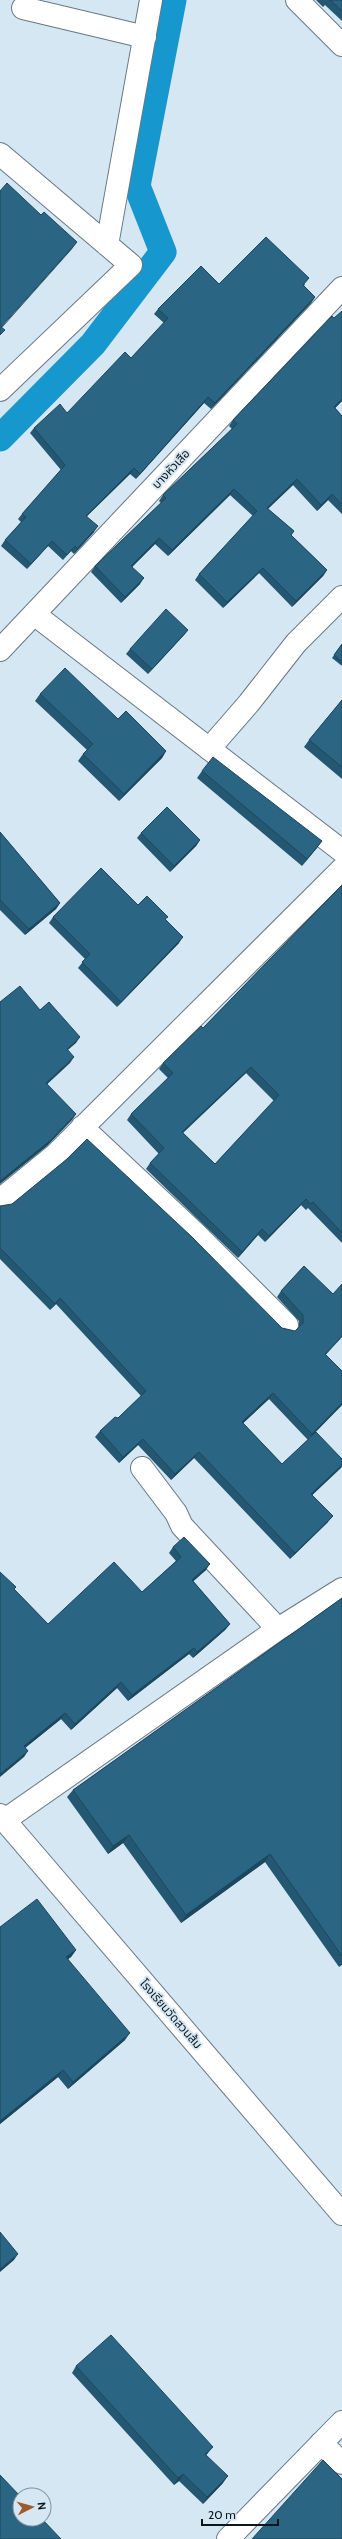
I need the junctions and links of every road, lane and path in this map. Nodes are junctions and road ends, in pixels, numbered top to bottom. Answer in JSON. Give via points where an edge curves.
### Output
{"nodes":[{"id":1,"x":151,"y":0,"type":"edge"},
{"id":2,"x":296,"y":0,"type":"edge"},
{"id":3,"x":23,"y":8,"type":"dead end"},
{"id":4,"x":145,"y":36,"type":"junction"},
{"id":5,"x":342,"y":45,"type":"edge"},
{"id":6,"x":1,"y":157,"type":"edge"},
{"id":7,"x":107,"y":245,"type":"junction"},
{"id":8,"x":342,"y":288,"type":"edge"},
{"id":9,"x":0,"y":390,"type":"edge"},
{"id":10,"x":342,"y":597,"type":"edge"},
{"id":11,"x":34,"y":614,"type":"junction"},
{"id":12,"x":0,"y":650,"type":"edge"},
{"id":13,"x":209,"y":749,"type":"junction"},
{"id":14,"x":342,"y":851,"type":"edge"},
{"id":15,"x":342,"y":869,"type":"edge"},
{"id":16,"x":82,"y":1127,"type":"junction"},
{"id":17,"x":0,"y":1200,"type":"edge"},
{"id":18,"x":287,"y":1325,"type":"dead end"},
{"id":19,"x":142,"y":1468,"type":"dead end"},
{"id":20,"x":342,"y":1589,"type":"edge"},
{"id":21,"x":278,"y":1629,"type":"junction"},
{"id":22,"x":2,"y":1818,"type":"edge"},
{"id":23,"x":342,"y":2214,"type":"edge"},
{"id":24,"x":342,"y":2422,"type":"edge"},
{"id":25,"x":321,"y":2443,"type":"junction"},
{"id":26,"x":342,"y":2463,"type":"edge"},
{"id":27,"x":228,"y":2539,"type":"edge"}],
"edges":[{"from":1,"to":4,"type":"street"},
{"from":2,"to":5,"type":"street"},
{"from":3,"to":4,"type":"street"},
{"from":4,"to":7,"type":"street"},
{"from":6,"to":7,"type":"street"},
{"from":7,"to":9,"type":"street","via":[[131,265]]},
{"from":8,"to":11,"type":"street","name":"บางหัวเสือ"},
{"from":10,"to":13,"type":"street","via":[[296,643],[249,704]]},
{"from":11,"to":12,"type":"street","name":"บางหัวเสือ"},
{"from":11,"to":13,"type":"street"},
{"from":13,"to":14,"type":"street"},
{"from":15,"to":16,"type":"street"},
{"from":16,"to":17,"type":"street","via":[[55,1155]]},
{"from":16,"to":18,"type":"street","via":[[195,1233]]},
{"from":19,"to":21,"type":"street","via":[[176,1513],[182,1526]]},
{"from":20,"to":21,"type":"street"},
{"from":21,"to":22,"type":"street"},
{"from":22,"to":23,"type":"street","name":"โรงเรียนวัดสวนส้ม"},
{"from":24,"to":25,"type":"street"},
{"from":25,"to":26,"type":"street"},
{"from":25,"to":27,"type":"street"}]}
